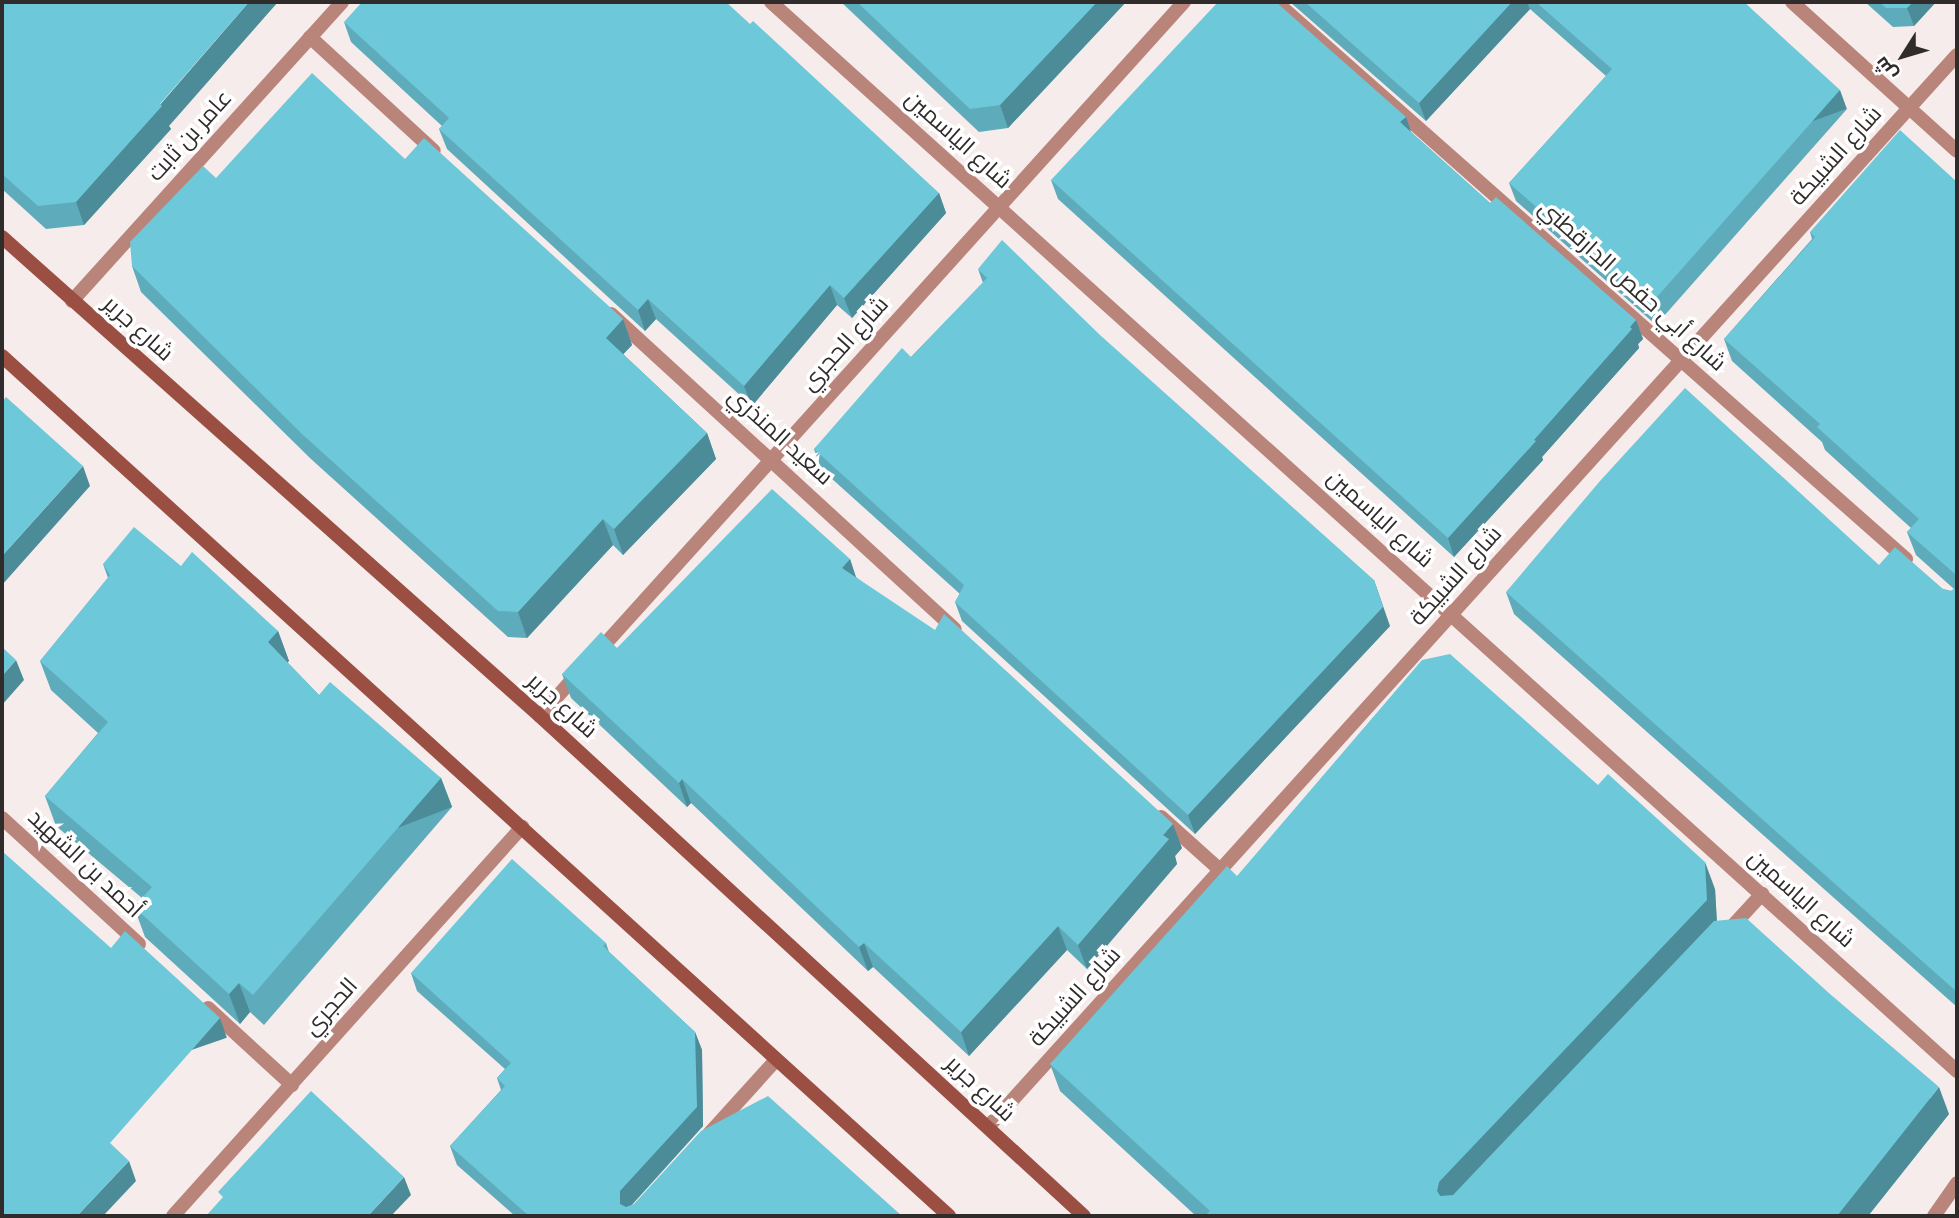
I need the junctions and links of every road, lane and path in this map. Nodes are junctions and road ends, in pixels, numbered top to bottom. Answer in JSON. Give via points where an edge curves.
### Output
{"nodes":[{"id":1,"x":342,"y":2,"type":"edge"},
{"id":2,"x":771,"y":2,"type":"edge"},
{"id":3,"x":1184,"y":2,"type":"edge"},
{"id":4,"x":1276,"y":2,"type":"edge"},
{"id":5,"x":1792,"y":2,"type":"edge"},
{"id":6,"x":310,"y":37,"type":"junction"},
{"id":7,"x":1957,"y":55,"type":"edge"},
{"id":8,"x":1910,"y":108,"type":"junction"},
{"id":9,"x":1957,"y":150,"type":"edge"},
{"id":10,"x":443,"y":159,"type":"edge"},
{"id":11,"x":999,"y":207,"type":"junction"},
{"id":12,"x":2,"y":237,"type":"edge"},
{"id":13,"x":72,"y":300,"type":"junction"},
{"id":14,"x":597,"y":300,"type":"edge"},
{"id":15,"x":1681,"y":360,"type":"junction"},
{"id":16,"x":4,"y":362,"type":"edge"},
{"id":17,"x":771,"y":460,"type":"junction"},
{"id":18,"x":1916,"y":568,"type":"edge"},
{"id":19,"x":1451,"y":615,"type":"junction"},
{"id":20,"x":965,"y":637,"type":"edge"},
{"id":21,"x":540,"y":716,"type":"junction"},
{"id":22,"x":1148,"y":805,"type":"edge"},
{"id":23,"x":2,"y":818,"type":"edge"},
{"id":24,"x":522,"y":827,"type":"junction"},
{"id":25,"x":1220,"y":870,"type":"junction"},
{"id":26,"x":1762,"y":894,"type":"junction"},
{"id":27,"x":1714,"y":945,"type":"edge"},
{"id":28,"x":152,"y":956,"type":"edge"},
{"id":29,"x":192,"y":993,"type":"edge"},
{"id":30,"x":775,"y":1060,"type":"junction"},
{"id":31,"x":1957,"y":1071,"type":"edge"},
{"id":32,"x":292,"y":1085,"type":"junction"},
{"id":33,"x":988,"y":1127,"type":"junction"},
{"id":34,"x":696,"y":1148,"type":"edge"},
{"id":35,"x":1957,"y":1184,"type":"edge"},
{"id":36,"x":173,"y":1216,"type":"edge"},
{"id":37,"x":949,"y":1216,"type":"edge"},
{"id":38,"x":1084,"y":1216,"type":"edge"},
{"id":39,"x":1934,"y":1216,"type":"edge"}],
"edges":[{"from":1,"to":6,"type":"street","name":"عامر بن ثابت"},
{"from":2,"to":11,"type":"street","name":"شارع الياسمين"},
{"from":3,"to":11,"type":"street","name":"شارع الحجري"},
{"from":4,"to":15,"type":"street","name":"شارع أبي حفص الدارقطني"},
{"from":5,"to":8,"type":"street"},
{"from":6,"to":10,"type":"street"},
{"from":6,"to":13,"type":"street","name":"عامر بن ثابت"},
{"from":7,"to":8,"type":"street","name":"شارع الشبيكة"},
{"from":8,"to":9,"type":"street"},
{"from":8,"to":15,"type":"street","name":"شارع الشبيكة"},
{"from":11,"to":17,"type":"street","name":"شارع الحجري"},
{"from":11,"to":19,"type":"street","name":"شارع الياسمين"},
{"from":12,"to":13,"type":"main road","name":"شارع جرير"},
{"from":13,"to":21,"type":"main road","name":"شارع جرير"},
{"from":14,"to":17,"type":"street","name":"سعيد المنذري"},
{"from":15,"to":18,"type":"street","name":"شارع أبي حفص الدارقطني"},
{"from":15,"to":19,"type":"street","name":"شارع الشبيكة"},
{"from":16,"to":24,"type":"main road"},
{"from":17,"to":20,"type":"street","name":"سعيد المنذري"},
{"from":17,"to":21,"type":"street","name":"شارع الحجري"},
{"from":19,"to":25,"type":"street","name":"شارع الشبيكة"},
{"from":19,"to":26,"type":"street","name":"شارع الياسمين"},
{"from":21,"to":33,"type":"main road","name":"شارع جرير"},
{"from":22,"to":25,"type":"street"},
{"from":23,"to":28,"type":"street","name":"أحمد بن الشهيد"},
{"from":24,"to":30,"type":"main road"},
{"from":24,"to":32,"type":"street","name":"الحجري"},
{"from":25,"to":33,"type":"street","name":"شارع الشبيكة"},
{"from":26,"to":27,"type":"street"},
{"from":26,"to":31,"type":"street","name":"شارع الياسمين"},
{"from":29,"to":32,"type":"street"},
{"from":30,"to":34,"type":"street"},
{"from":30,"to":37,"type":"main road"},
{"from":32,"to":36,"type":"street","name":"الحجري"},
{"from":33,"to":38,"type":"main road","name":"شارع جرير"},
{"from":35,"to":39,"type":"street"}]}
